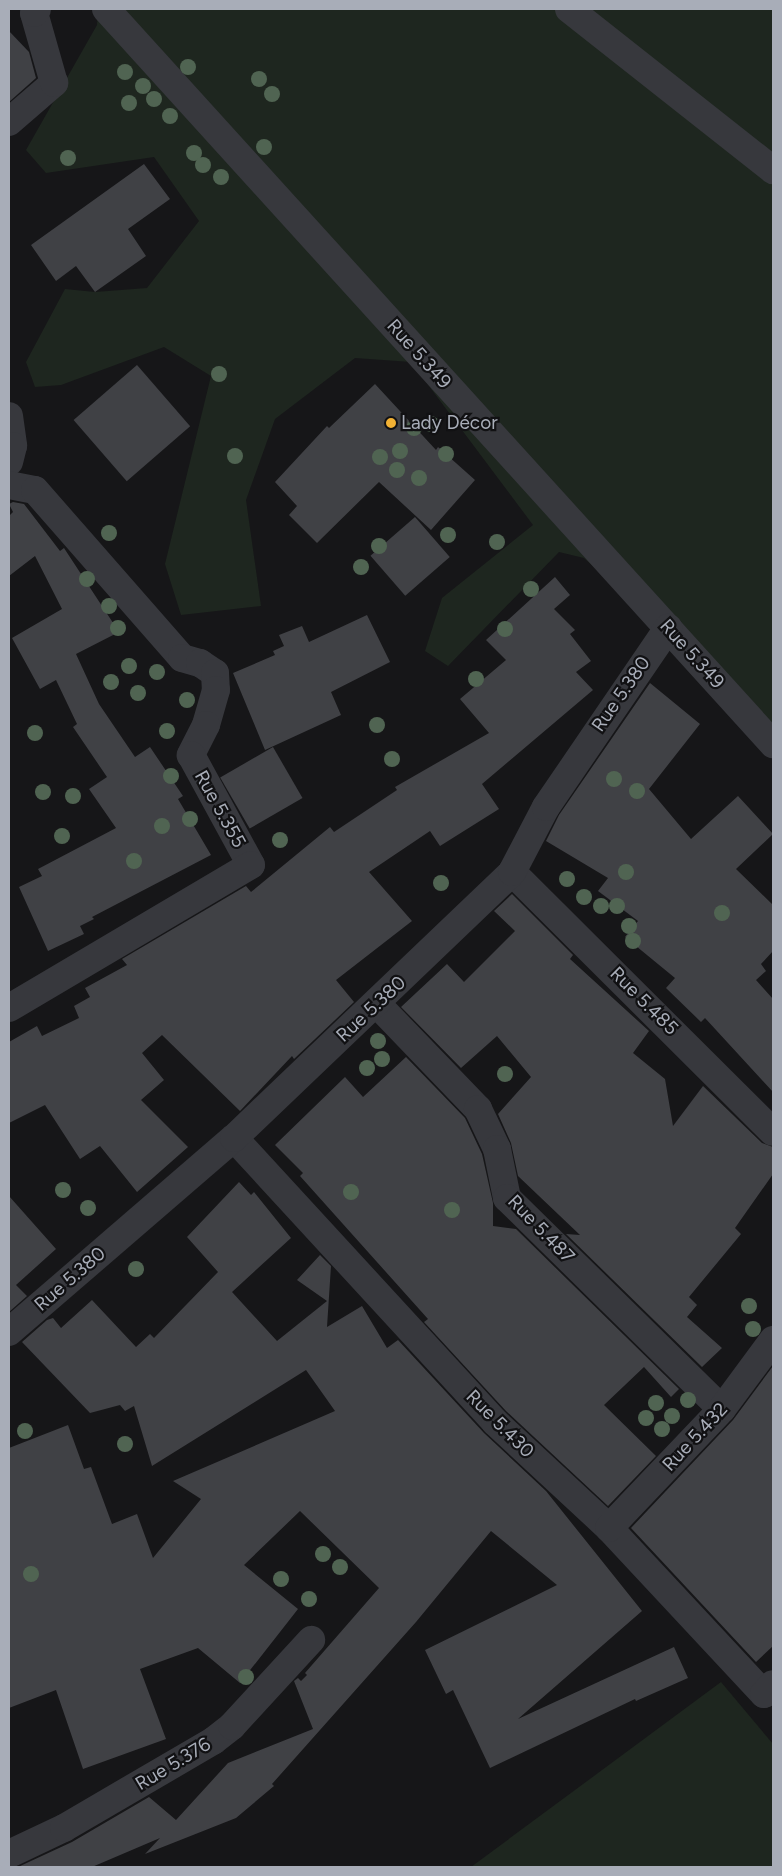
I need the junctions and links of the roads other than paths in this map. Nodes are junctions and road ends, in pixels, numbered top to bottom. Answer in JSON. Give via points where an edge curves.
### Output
{"nodes":[{"id":1,"x":37,"y":9,"type":"edge"},
{"id":2,"x":106,"y":9,"type":"edge"},
{"id":3,"x":569,"y":9,"type":"edge"},
{"id":4,"x":9,"y":122,"type":"edge"},
{"id":5,"x":773,"y":170,"type":"edge"},
{"id":6,"x":9,"y":416,"type":"edge"},
{"id":7,"x":9,"y":462,"type":"edge"},
{"id":8,"x":9,"y":484,"type":"edge"},
{"id":9,"x":668,"y":628,"type":"junction"},
{"id":10,"x":773,"y":744,"type":"edge"},
{"id":11,"x":512,"y":872,"type":"junction"},
{"id":12,"x":377,"y":1004,"type":"junction"},
{"id":13,"x":9,"y":1008,"type":"edge"},
{"id":14,"x":773,"y":1132,"type":"edge"},
{"id":15,"x":234,"y":1138,"type":"junction"},
{"id":16,"x":9,"y":1332,"type":"edge"},
{"id":17,"x":773,"y":1340,"type":"edge"},
{"id":18,"x":722,"y":1409,"type":"junction"},
{"id":19,"x":609,"y":1528,"type":"junction"},
{"id":20,"x":310,"y":1640,"type":"dead end"},
{"id":21,"x":770,"y":1694,"type":"edge"},
{"id":22,"x":9,"y":1854,"type":"edge"}],
"edges":[{"from":1,"to":4,"type":"street","via":[[34,13],[54,83]]},
{"from":2,"to":9,"type":"street","name":"Rue 5.349"},
{"from":3,"to":5,"type":"street"},
{"from":6,"to":7,"type":"street","via":[[13,446]]},
{"from":8,"to":13,"type":"street","name":"Rue 5.355","via":[[35,490],[182,658],[200,663],[215,673],[216,690],[206,725],[191,754],[251,865]]},
{"from":9,"to":10,"type":"street","name":"Rue 5.349"},
{"from":9,"to":11,"type":"street","name":"Rue 5.380","via":[[546,807]]},
{"from":11,"to":12,"type":"street","name":"Rue 5.380"},
{"from":11,"to":14,"type":"street","name":"Rue 5.485"},
{"from":12,"to":15,"type":"street","name":"Rue 5.380"},
{"from":12,"to":18,"type":"street","name":"Rue 5.487","via":[[478,1109],[497,1149],[507,1198]]},
{"from":15,"to":16,"type":"street","name":"Rue 5.380"},
{"from":15,"to":19,"type":"street","name":"Rue 5.430","via":[[495,1422]]},
{"from":17,"to":18,"type":"street","name":"Rue 5.432"},
{"from":18,"to":19,"type":"street","name":"Rue 5.432"},
{"from":19,"to":21,"type":"street","name":"Rue 5.430"},
{"from":20,"to":22,"type":"street","name":"Rue 5.376","via":[[232,1726],[213,1741],[64,1828]]}]}
